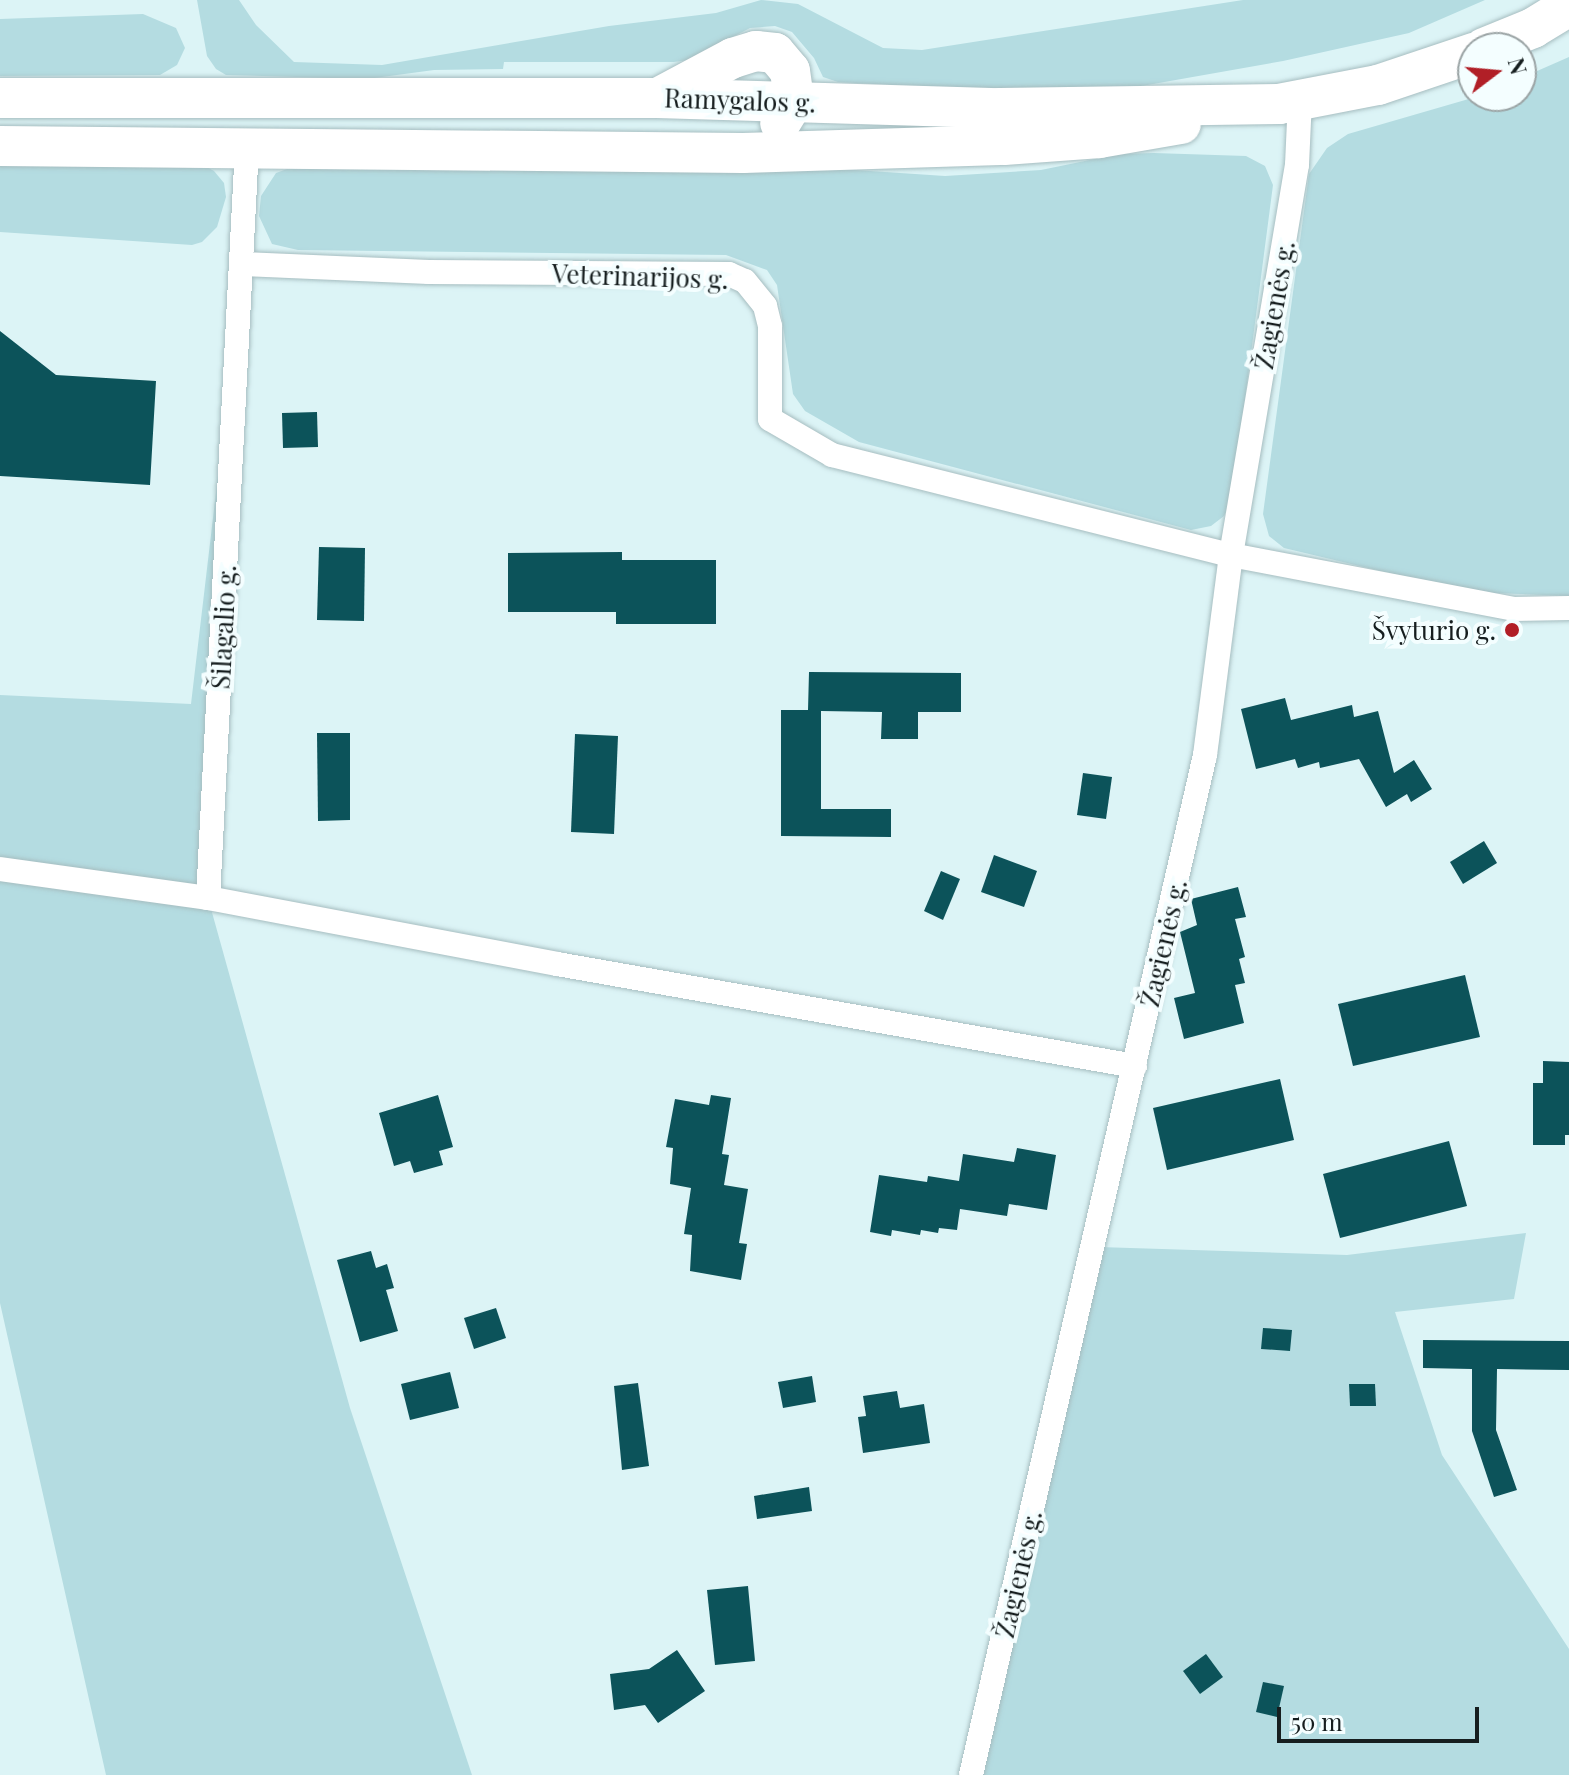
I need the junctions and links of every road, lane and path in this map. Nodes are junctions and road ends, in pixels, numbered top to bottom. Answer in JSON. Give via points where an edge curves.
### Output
{"nodes":[{"id":1,"x":1569,"y":6,"type":"edge"},
{"id":2,"x":1523,"y":32,"type":"edge"},
{"id":3,"x":1457,"y":58,"type":"edge"},
{"id":4,"x":0,"y":98,"type":"edge"},
{"id":5,"x":794,"y":101,"type":"junction"},
{"id":6,"x":1289,"y":102,"type":"junction"},
{"id":7,"x":0,"y":146,"type":"edge"},
{"id":8,"x":247,"y":147,"type":"junction"},
{"id":9,"x":743,"y":153,"type":"junction"},
{"id":10,"x":243,"y":264,"type":"junction"},
{"id":11,"x":1231,"y":555,"type":"junction"},
{"id":12,"x":1569,"y":608,"type":"edge"},
{"id":13,"x":0,"y":869,"type":"edge"},
{"id":14,"x":208,"y":898,"type":"junction"},
{"id":15,"x":1135,"y":1066,"type":"junction"},
{"id":16,"x":971,"y":1775,"type":"edge"}],
"edges":[{"from":1,"to":2,"type":"highway"},
{"from":3,"to":6,"type":"highway","name":"Ramygalos g.","via":[[1378,85]]},
{"from":4,"to":5,"type":"highway","name":"Ramygalos g.","via":[[657,98],[756,51],[775,53],[790,71]]},
{"from":5,"to":6,"type":"highway","name":"Ramygalos g.","via":[[999,108]]},
{"from":5,"to":9,"type":"highway","via":[[785,118]]},
{"from":6,"to":9,"type":"highway","via":[[1100,138]]},
{"from":6,"to":11,"type":"street","name":"Žagienės g.","via":[[1297,165]]},
{"from":7,"to":8,"type":"highway"},
{"from":8,"to":9,"type":"highway"},
{"from":8,"to":10,"type":"street","name":"Šilagalio g."},
{"from":10,"to":11,"type":"street","name":"Veterinarijos g.","via":[[429,272],[729,274],[745,281],[765,306],[770,326],[770,419],[832,455]]},
{"from":10,"to":14,"type":"street","name":"Šilagalio g."},
{"from":11,"to":12,"type":"street","via":[[1513,609]]},
{"from":11,"to":15,"type":"street","name":"Žagienės g.","via":[[1205,755]]},
{"from":13,"to":14,"type":"street"},
{"from":14,"to":15,"type":"street"},
{"from":15,"to":16,"type":"street","name":"Žagienės g."}]}
